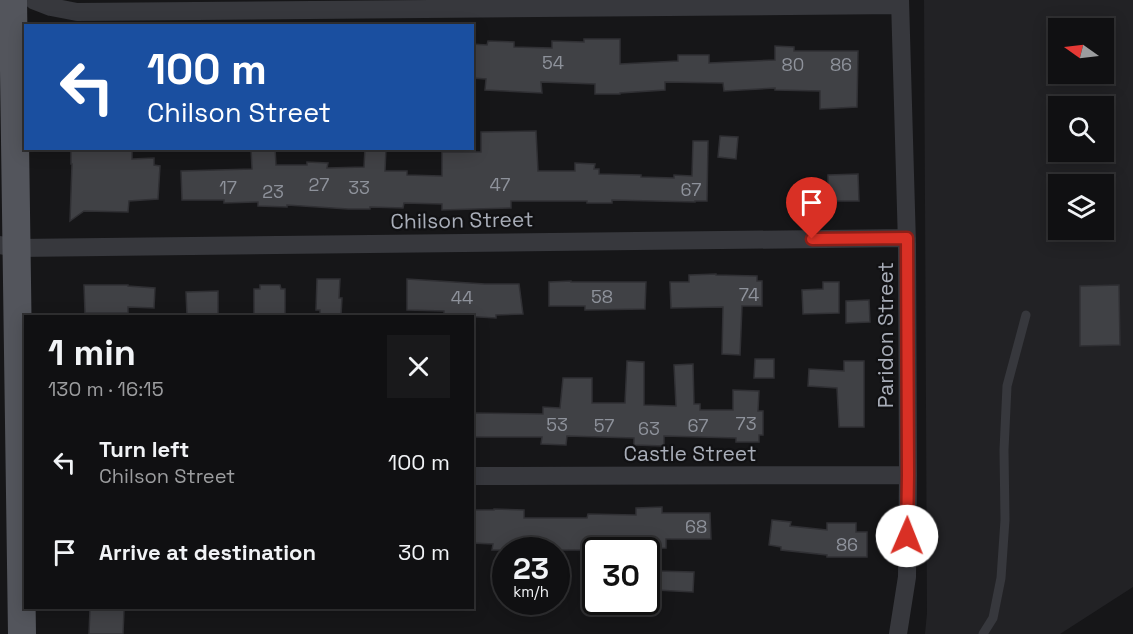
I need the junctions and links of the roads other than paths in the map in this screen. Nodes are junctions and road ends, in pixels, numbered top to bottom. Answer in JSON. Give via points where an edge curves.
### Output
{"nodes":[{"id":1,"x":14,"y":0,"type":"edge"},
{"id":2,"x":33,"y":0,"type":"edge"},
{"id":3,"x":900,"y":3,"type":"edge"},
{"id":4,"x":907,"y":238,"type":"junction"},
{"id":5,"x":9,"y":247,"type":"edge"},
{"id":6,"x":1026,"y":315,"type":"dead end"},
{"id":7,"x":908,"y":475,"type":"junction"},
{"id":8,"x":474,"y":476,"type":"edge"},
{"id":9,"x":15,"y":497,"type":"edge"},
{"id":10,"x":22,"y":634,"type":"edge"},
{"id":11,"x":898,"y":634,"type":"edge"},
{"id":12,"x":983,"y":634,"type":"edge"}],
"edges":[{"from":1,"to":5,"type":"main road"},
{"from":2,"to":3,"type":"street","via":[[76,12]]},
{"from":3,"to":4,"type":"street","name":"Paridon Street"},
{"from":4,"to":5,"type":"street","name":"Chilson Street"},
{"from":4,"to":7,"type":"street","name":"Paridon Street"},
{"from":5,"to":9,"type":"main road"},
{"from":6,"to":12,"type":"lane","via":[[1007,386],[1001,578],[993,618]]},
{"from":7,"to":8,"type":"street","name":"Castle Street"},
{"from":7,"to":11,"type":"street","name":"Paridon Street","via":[[907,577]]},
{"from":9,"to":10,"type":"main road"}]}
